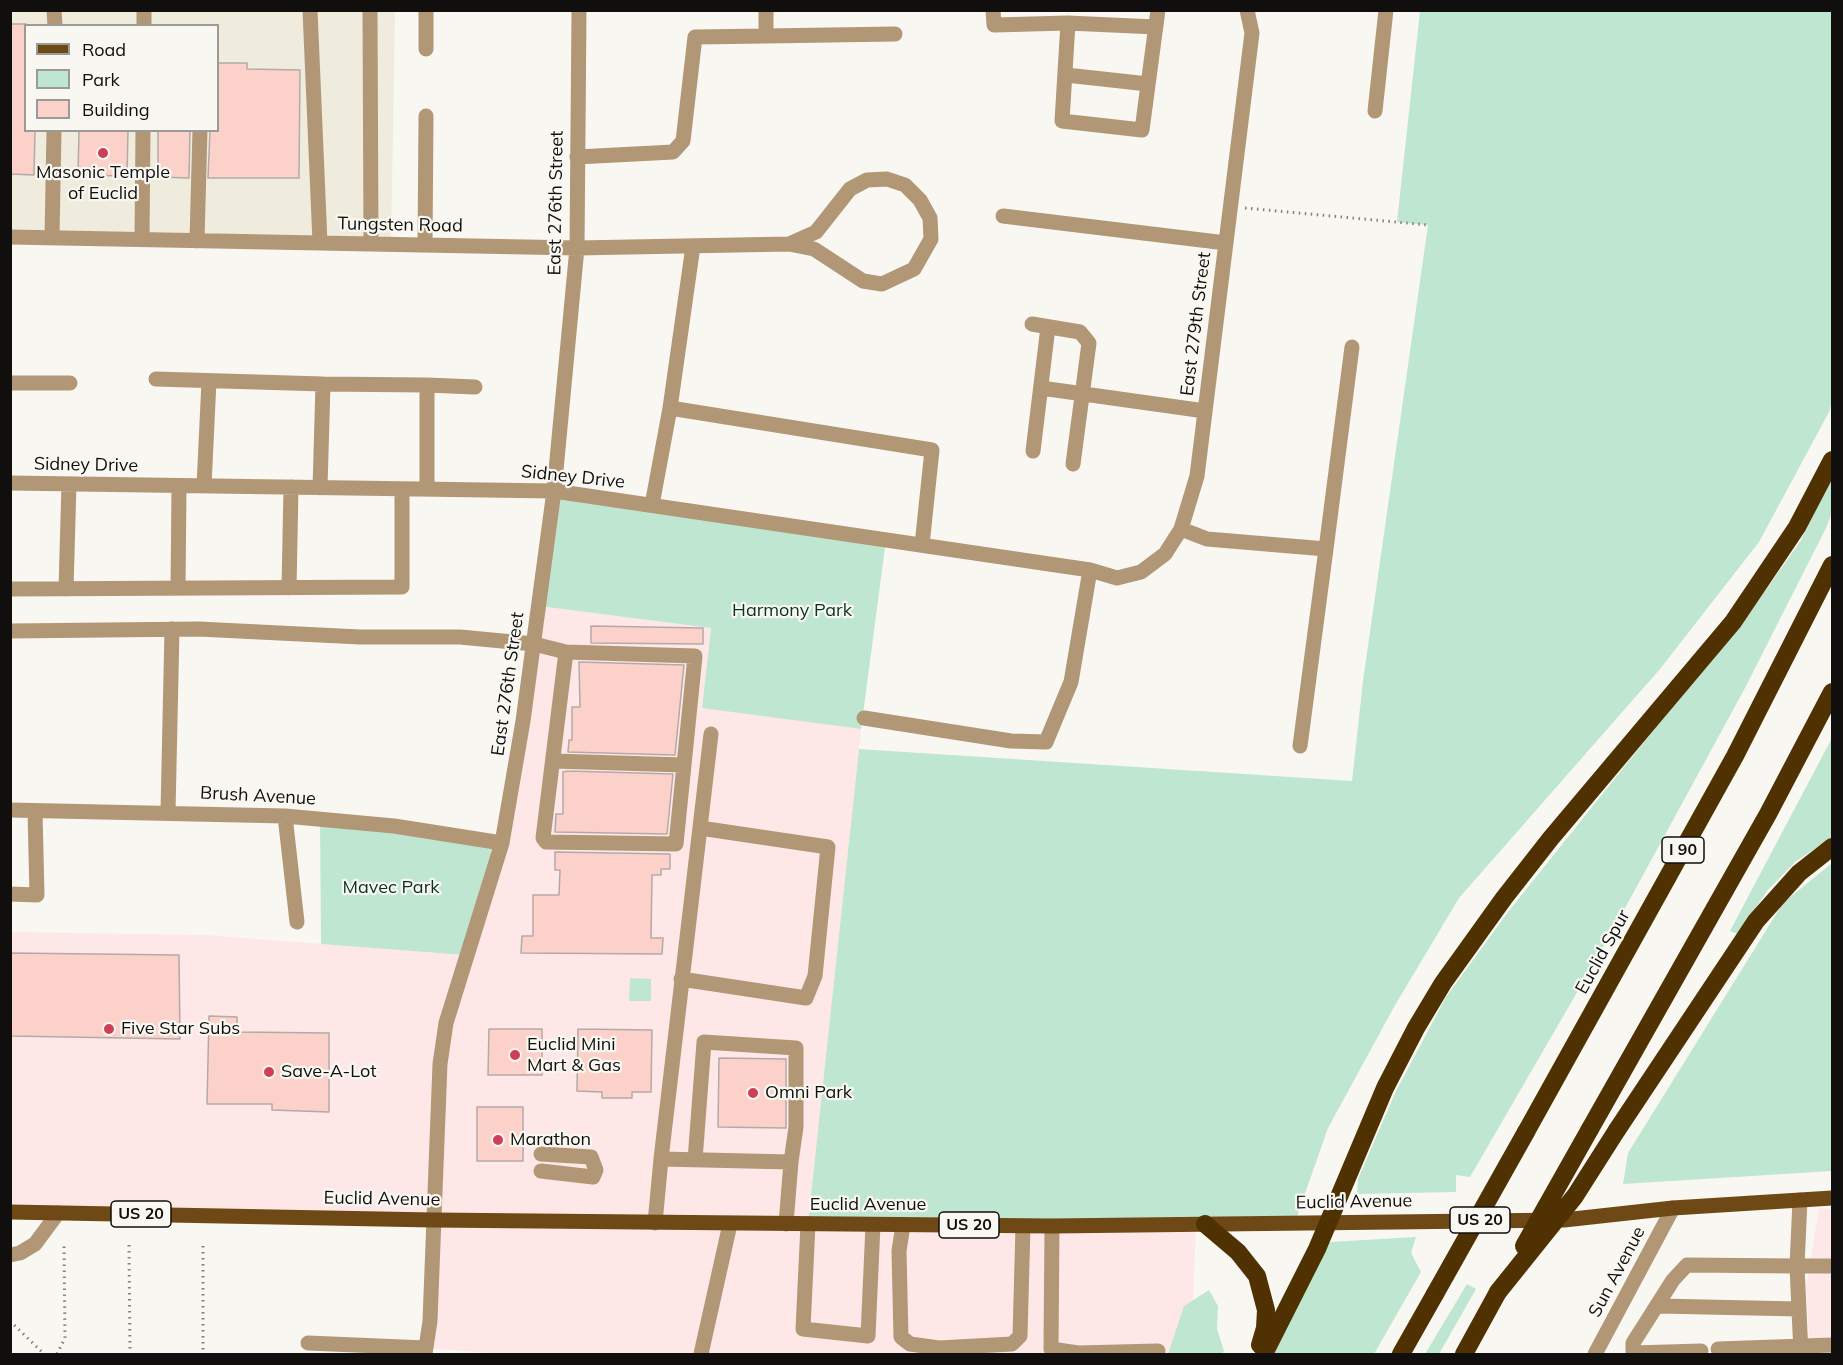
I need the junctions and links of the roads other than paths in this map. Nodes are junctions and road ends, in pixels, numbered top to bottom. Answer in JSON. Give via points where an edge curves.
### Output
{"nodes":[{"id":1,"x":310,"y":10,"type":"edge"},
{"id":2,"x":370,"y":10,"type":"edge"},
{"id":3,"x":426,"y":10,"type":"edge"},
{"id":4,"x":579,"y":10,"type":"edge"},
{"id":5,"x":766,"y":10,"type":"edge"},
{"id":6,"x":993,"y":10,"type":"edge"},
{"id":7,"x":1158,"y":10,"type":"edge"},
{"id":8,"x":1247,"y":10,"type":"edge"},
{"id":9,"x":1386,"y":10,"type":"edge"},
{"id":10,"x":1068,"y":23,"type":"junction"},
{"id":11,"x":1156,"y":27,"type":"junction"},
{"id":12,"x":895,"y":34,"type":"dead end"},
{"id":13,"x":766,"y":36,"type":"junction"},
{"id":14,"x":426,"y":49,"type":"dead end"},
{"id":15,"x":1066,"y":75,"type":"junction"},
{"id":16,"x":1148,"y":84,"type":"junction"},
{"id":17,"x":1375,"y":111,"type":"dead end"},
{"id":18,"x":426,"y":116,"type":"dead end"},
{"id":19,"x":54,"y":132,"type":"edge"},
{"id":20,"x":143,"y":132,"type":"edge"},
{"id":21,"x":200,"y":132,"type":"edge"},
{"id":22,"x":578,"y":157,"type":"junction"},
{"id":23,"x":1002,"y":216,"type":"dead end"},
{"id":24,"x":10,"y":237,"type":"edge"},
{"id":25,"x":52,"y":238,"type":"junction"},
{"id":26,"x":142,"y":239,"type":"junction"},
{"id":27,"x":197,"y":241,"type":"junction"},
{"id":28,"x":320,"y":243,"type":"junction"},
{"id":29,"x":1226,"y":243,"type":"junction"},
{"id":30,"x":371,"y":244,"type":"junction"},
{"id":31,"x":789,"y":244,"type":"junction"},
{"id":32,"x":425,"y":245,"type":"junction"},
{"id":33,"x":693,"y":246,"type":"junction"},
{"id":34,"x":577,"y":248,"type":"junction"},
{"id":35,"x":1352,"y":348,"type":"dead end"},
{"id":36,"x":156,"y":380,"type":"dead end"},
{"id":37,"x":209,"y":381,"type":"junction"},
{"id":38,"x":10,"y":383,"type":"edge"},
{"id":39,"x":70,"y":383,"type":"dead end"},
{"id":40,"x":323,"y":384,"type":"junction"},
{"id":41,"x":427,"y":385,"type":"junction"},
{"id":42,"x":475,"y":387,"type":"dead end"},
{"id":43,"x":1041,"y":388,"type":"junction"},
{"id":44,"x":1084,"y":394,"type":"junction"},
{"id":45,"x":670,"y":408,"type":"junction"},
{"id":46,"x":1205,"y":411,"type":"junction"},
{"id":47,"x":1033,"y":451,"type":"dead end"},
{"id":48,"x":1833,"y":460,"type":"edge"},
{"id":49,"x":1073,"y":464,"type":"dead end"},
{"id":50,"x":10,"y":483,"type":"edge"},
{"id":51,"x":69,"y":484,"type":"junction"},
{"id":52,"x":179,"y":486,"type":"junction"},
{"id":53,"x":204,"y":486,"type":"junction"},
{"id":54,"x":291,"y":487,"type":"junction"},
{"id":55,"x":320,"y":488,"type":"junction"},
{"id":56,"x":402,"y":489,"type":"junction"},
{"id":57,"x":427,"y":489,"type":"junction"},
{"id":58,"x":554,"y":491,"type":"junction"},
{"id":59,"x":652,"y":505,"type":"junction"},
{"id":60,"x":1181,"y":530,"type":"junction"},
{"id":61,"x":922,"y":545,"type":"junction"},
{"id":62,"x":1326,"y":549,"type":"junction"},
{"id":63,"x":1833,"y":565,"type":"edge"},
{"id":64,"x":1090,"y":570,"type":"junction"},
{"id":65,"x":66,"y":588,"type":"junction"},
{"id":66,"x":178,"y":588,"type":"junction"},
{"id":67,"x":290,"y":588,"type":"junction"},
{"id":68,"x":10,"y":589,"type":"edge"},
{"id":69,"x":172,"y":629,"type":"junction"},
{"id":70,"x":10,"y":631,"type":"edge"},
{"id":71,"x":534,"y":644,"type":"junction"},
{"id":72,"x":566,"y":652,"type":"junction"},
{"id":73,"x":1833,"y":692,"type":"edge"},
{"id":74,"x":864,"y":718,"type":"dead end"},
{"id":75,"x":711,"y":734,"type":"dead end"},
{"id":76,"x":1300,"y":746,"type":"dead end"},
{"id":77,"x":553,"y":761,"type":"junction"},
{"id":78,"x":684,"y":765,"type":"junction"},
{"id":79,"x":10,"y":810,"type":"edge"},
{"id":80,"x":35,"y":811,"type":"junction"},
{"id":81,"x":168,"y":812,"type":"junction"},
{"id":82,"x":285,"y":816,"type":"junction"},
{"id":83,"x":700,"y":828,"type":"junction"},
{"id":84,"x":502,"y":843,"type":"junction"},
{"id":85,"x":1833,"y":847,"type":"edge"},
{"id":86,"x":10,"y":894,"type":"edge"},
{"id":87,"x":297,"y":922,"type":"dead end"},
{"id":88,"x":681,"y":979,"type":"junction"},
{"id":89,"x":541,"y":1154,"type":"dead end"},
{"id":90,"x":661,"y":1159,"type":"junction"},
{"id":91,"x":695,"y":1160,"type":"junction"},
{"id":92,"x":791,"y":1162,"type":"junction"},
{"id":93,"x":541,"y":1171,"type":"dead end"},
{"id":94,"x":1833,"y":1198,"type":"edge"},
{"id":95,"x":1800,"y":1200,"type":"junction"},
{"id":96,"x":1673,"y":1208,"type":"junction"},
{"id":97,"x":10,"y":1212,"type":"edge"},
{"id":98,"x":58,"y":1213,"type":"junction"},
{"id":99,"x":433,"y":1220,"type":"junction"},
{"id":100,"x":1328,"y":1221,"type":"junction"},
{"id":101,"x":655,"y":1222,"type":"junction"},
{"id":102,"x":730,"y":1224,"type":"junction"},
{"id":103,"x":786,"y":1224,"type":"junction"},
{"id":104,"x":808,"y":1224,"type":"junction"},
{"id":105,"x":1205,"y":1224,"type":"junction"},
{"id":106,"x":873,"y":1225,"type":"junction"},
{"id":107,"x":903,"y":1225,"type":"junction"},
{"id":108,"x":1023,"y":1226,"type":"junction"},
{"id":109,"x":1053,"y":1226,"type":"junction"},
{"id":110,"x":10,"y":1255,"type":"edge"},
{"id":111,"x":1797,"y":1266,"type":"junction"},
{"id":112,"x":1833,"y":1266,"type":"edge"},
{"id":113,"x":1498,"y":1292,"type":"junction"},
{"id":114,"x":1659,"y":1306,"type":"junction"},
{"id":115,"x":1799,"y":1310,"type":"junction"},
{"id":116,"x":308,"y":1342,"type":"dead end"},
{"id":117,"x":1833,"y":1345,"type":"edge"},
{"id":118,"x":1718,"y":1349,"type":"dead end"},
{"id":119,"x":1801,"y":1350,"type":"edge"},
{"id":120,"x":1158,"y":1351,"type":"dead end"},
{"id":121,"x":1701,"y":1351,"type":"dead end"},
{"id":122,"x":426,"y":1352,"type":"edge"},
{"id":123,"x":701,"y":1354,"type":"edge"},
{"id":124,"x":1257,"y":1354,"type":"edge"},
{"id":125,"x":1264,"y":1354,"type":"edge"},
{"id":126,"x":1401,"y":1354,"type":"edge"},
{"id":127,"x":1464,"y":1354,"type":"edge"},
{"id":128,"x":1595,"y":1354,"type":"edge"},
{"id":129,"x":1633,"y":1354,"type":"edge"}],
"edges":[{"from":1,"to":28,"type":"street"},
{"from":2,"to":30,"type":"street"},
{"from":3,"to":14,"type":"street"},
{"from":4,"to":22,"type":"street","name":"East 276th Street"},
{"from":5,"to":13,"type":"street"},
{"from":6,"to":10,"type":"street","via":[[994,25]]},
{"from":7,"to":11,"type":"street"},
{"from":8,"to":29,"type":"street","name":"East 279th Street","via":[[1252,33]]},
{"from":9,"to":17,"type":"street"},
{"from":10,"to":11,"type":"street"},
{"from":10,"to":15,"type":"street"},
{"from":11,"to":16,"type":"street"},
{"from":12,"to":13,"type":"street"},
{"from":13,"to":22,"type":"street","via":[[696,37],[683,141],[673,152]]},
{"from":15,"to":16,"type":"street"},
{"from":15,"to":16,"type":"street","via":[[1062,121],[1131,129],[1142,130]]},
{"from":18,"to":32,"type":"street"},
{"from":19,"to":25,"type":"street"},
{"from":20,"to":26,"type":"street"},
{"from":21,"to":27,"type":"street"},
{"from":22,"to":34,"type":"street","name":"East 276th Street"},
{"from":23,"to":29,"type":"street"},
{"from":24,"to":25,"type":"street","name":"Tungsten Road"},
{"from":25,"to":26,"type":"street","name":"Tungsten Road"},
{"from":26,"to":27,"type":"street","name":"Tungsten Road"},
{"from":27,"to":28,"type":"street","name":"Tungsten Road"},
{"from":28,"to":30,"type":"street","name":"Tungsten Road"},
{"from":29,"to":46,"type":"street","name":"East 279th Street"},
{"from":30,"to":32,"type":"street","name":"Tungsten Road"},
{"from":31,"to":31,"type":"street","name":"Tungsten Road","via":[[814,249],[855,277],[882,284],[914,269],[924,256],[931,239],[930,218],[920,200],[905,186],[887,179],[867,180],[850,189],[816,232]]},
{"from":31,"to":33,"type":"street","name":"Tungsten Road"},
{"from":32,"to":34,"type":"street","name":"Tungsten Road"},
{"from":33,"to":34,"type":"street","name":"Tungsten Road"},
{"from":33,"to":45,"type":"street"},
{"from":34,"to":58,"type":"street","name":"East 276th Street"},
{"from":35,"to":62,"type":"street"},
{"from":36,"to":37,"type":"street"},
{"from":37,"to":40,"type":"street"},
{"from":37,"to":53,"type":"street"},
{"from":38,"to":39,"type":"street"},
{"from":40,"to":41,"type":"street"},
{"from":40,"to":55,"type":"street"},
{"from":41,"to":42,"type":"street"},
{"from":41,"to":57,"type":"street"},
{"from":43,"to":44,"type":"street"},
{"from":43,"to":44,"type":"street","via":[[1040,326],[1080,332],[1089,343]]},
{"from":43,"to":47,"type":"street"},
{"from":44,"to":46,"type":"street"},
{"from":44,"to":49,"type":"street"},
{"from":45,"to":59,"type":"street"},
{"from":45,"to":61,"type":"street","via":[[932,450]]},
{"from":46,"to":60,"type":"street","name":"East 279th Street","via":[[1197,476]]},
{"from":48,"to":100,"type":"highway","via":[[1791,535],[1733,622],[1545,846],[1443,983],[1384,1088]]},
{"from":50,"to":51,"type":"street","name":"Sidney Drive"},
{"from":51,"to":52,"type":"street","name":"Sidney Drive"},
{"from":51,"to":65,"type":"street"},
{"from":52,"to":53,"type":"street","name":"Sidney Drive"},
{"from":52,"to":66,"type":"street"},
{"from":53,"to":54,"type":"street","name":"Sidney Drive"},
{"from":54,"to":55,"type":"street","name":"Sidney Drive"},
{"from":54,"to":67,"type":"street"},
{"from":55,"to":56,"type":"street","name":"Sidney Drive"},
{"from":56,"to":57,"type":"street","name":"Sidney Drive"},
{"from":56,"to":67,"type":"street","via":[[402,587]]},
{"from":57,"to":58,"type":"street","name":"Sidney Drive"},
{"from":58,"to":59,"type":"street","name":"Sidney Drive"},
{"from":58,"to":71,"type":"street","name":"East 276th Street"},
{"from":59,"to":61,"type":"street","name":"Sidney Drive"},
{"from":60,"to":62,"type":"street","via":[[1207,539]]},
{"from":60,"to":64,"type":"street","name":"East 279th Street","via":[[1165,554],[1141,572],[1117,578]]},
{"from":61,"to":64,"type":"street","name":"Sidney Drive"},
{"from":62,"to":76,"type":"street"},
{"from":63,"to":126,"type":"highway","name":"Euclid Spur","number":"I 90","bridge":true,"via":[[1736,756]]},
{"from":64,"to":74,"type":"street","via":[[1071,682],[1046,742],[1011,741]]},
{"from":65,"to":66,"type":"street"},
{"from":65,"to":68,"type":"street"},
{"from":66,"to":67,"type":"street"},
{"from":69,"to":70,"type":"street"},
{"from":69,"to":71,"type":"street","via":[[460,637]]},
{"from":69,"to":81,"type":"street"},
{"from":71,"to":72,"type":"street"},
{"from":71,"to":84,"type":"street","name":"East 276th Street"},
{"from":72,"to":77,"type":"street"},
{"from":72,"to":78,"type":"street","via":[[696,656]]},
{"from":73,"to":113,"type":"highway","bridge":true},
{"from":75,"to":83,"type":"street"},
{"from":77,"to":78,"type":"street"},
{"from":77,"to":78,"type":"street","via":[[543,838],[546,842],[676,844]]},
{"from":79,"to":80,"type":"street","name":"Brush Avenue"},
{"from":80,"to":81,"type":"street","name":"Brush Avenue"},
{"from":80,"to":86,"type":"street","via":[[37,895]]},
{"from":81,"to":82,"type":"street","name":"Brush Avenue"},
{"from":82,"to":84,"type":"street","name":"Brush Avenue","via":[[394,826]]},
{"from":82,"to":87,"type":"street"},
{"from":83,"to":88,"type":"street"},
{"from":83,"to":88,"type":"street","via":[[828,848],[815,976],[806,998]]},
{"from":84,"to":99,"type":"street","name":"East 276th Street","via":[[446,1023],[440,1064]]},
{"from":85,"to":113,"type":"highway","bridge":true,"via":[[1799,873],[1756,921],[1575,1196]]},
{"from":88,"to":90,"type":"street"},
{"from":89,"to":93,"type":"street","via":[[591,1156],[596,1170],[593,1176]]},
{"from":90,"to":91,"type":"street"},
{"from":90,"to":101,"type":"street"},
{"from":91,"to":92,"type":"street"},
{"from":91,"to":92,"type":"street","via":[[704,1042],[796,1048],[796,1127]]},
{"from":92,"to":103,"type":"street"},
{"from":94,"to":95,"type":"main road","name":"Euclid Avenue","number":"US 20"},
{"from":95,"to":96,"type":"main road","name":"Euclid Avenue","number":"US 20"},
{"from":95,"to":111,"type":"street"},
{"from":96,"to":100,"type":"main road","name":"Euclid Avenue","number":"US 20","via":[[1564,1220]]},
{"from":96,"to":128,"type":"street","name":"Sun Avenue"},
{"from":97,"to":98,"type":"main road","name":"Euclid Avenue","number":"US 20"},
{"from":98,"to":99,"type":"main road","name":"Euclid Avenue","number":"US 20"},
{"from":98,"to":110,"type":"street","via":[[35,1244]]},
{"from":99,"to":101,"type":"main road","name":"Euclid Avenue","number":"US 20"},
{"from":99,"to":122,"type":"street","name":"East 276th Street"},
{"from":100,"to":105,"type":"main road","name":"Euclid Avenue","number":"US 20"},
{"from":100,"to":125,"type":"highway"},
{"from":101,"to":102,"type":"main road","name":"Euclid Avenue","number":"US 20"},
{"from":102,"to":103,"type":"main road","name":"Euclid Avenue","number":"US 20"},
{"from":102,"to":123,"type":"street"},
{"from":103,"to":104,"type":"main road","name":"Euclid Avenue","number":"US 20"},
{"from":104,"to":106,"type":"main road","name":"Euclid Avenue","number":"US 20"},
{"from":104,"to":106,"type":"street","via":[[803,1329],[868,1336]]},
{"from":105,"to":109,"type":"main road","name":"Euclid Avenue","number":"US 20"},
{"from":105,"to":124,"type":"highway","via":[[1245,1258],[1261,1287],[1266,1319]]},
{"from":106,"to":107,"type":"main road","name":"Euclid Avenue","number":"US 20"},
{"from":107,"to":108,"type":"main road","name":"Euclid Avenue","number":"US 20"},
{"from":107,"to":108,"type":"street","via":[[899,1251],[902,1337],[910,1344],[939,1348],[1012,1344],[1020,1336]]},
{"from":108,"to":109,"type":"main road","name":"Euclid Avenue","number":"US 20"},
{"from":109,"to":120,"type":"street","via":[[1051,1349],[1078,1353]]},
{"from":111,"to":112,"type":"street"},
{"from":111,"to":114,"type":"street","via":[[1687,1265],[1673,1280]]},
{"from":111,"to":115,"type":"street"},
{"from":113,"to":127,"type":"highway"},
{"from":114,"to":115,"type":"street"},
{"from":114,"to":129,"type":"street","via":[[1633,1343]]},
{"from":115,"to":119,"type":"street"},
{"from":116,"to":122,"type":"street"},
{"from":117,"to":119,"type":"street"},
{"from":118,"to":119,"type":"street"},
{"from":121,"to":129,"type":"street"}]}
